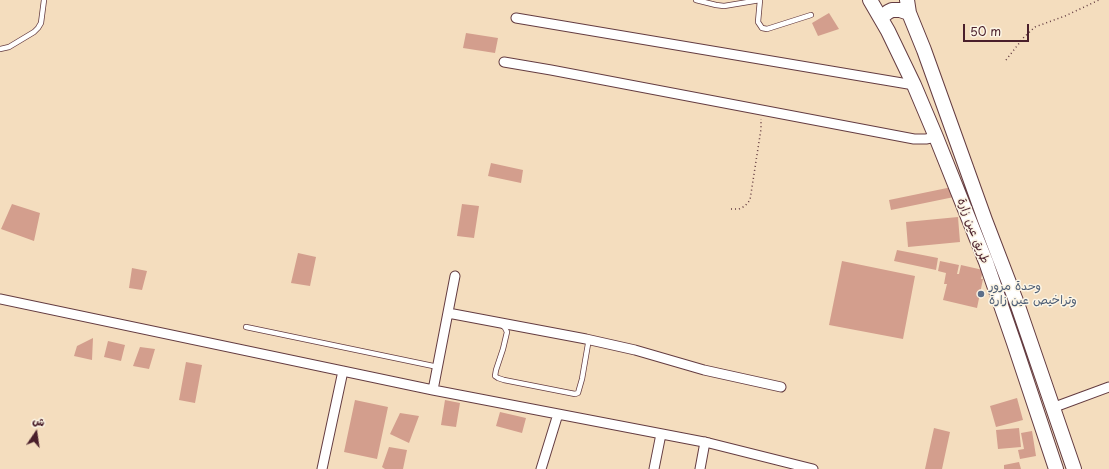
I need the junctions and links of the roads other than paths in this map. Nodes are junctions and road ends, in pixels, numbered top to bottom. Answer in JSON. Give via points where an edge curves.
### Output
{"nodes":[{"id":1,"x":44,"y":0,"type":"edge"},
{"id":2,"x":696,"y":0,"type":"edge"},
{"id":3,"x":760,"y":0,"type":"edge"},
{"id":4,"x":870,"y":0,"type":"edge"},
{"id":5,"x":908,"y":7,"type":"edge"},
{"id":6,"x":811,"y":15,"type":"dead end"},
{"id":7,"x":516,"y":18,"type":"dead end"},
{"id":8,"x":881,"y":18,"type":"junction"},
{"id":9,"x":0,"y":49,"type":"edge"},
{"id":10,"x":504,"y":62,"type":"dead end"},
{"id":11,"x":914,"y":85,"type":"junction"},
{"id":12,"x":936,"y":138,"type":"junction"},
{"id":13,"x":455,"y":276,"type":"dead end"},
{"id":14,"x":0,"y":299,"type":"edge"},
{"id":15,"x":448,"y":313,"type":"junction"},
{"id":16,"x":499,"y":322,"type":"junction"},
{"id":17,"x":246,"y":327,"type":"dead end"},
{"id":18,"x":589,"y":340,"type":"junction"},
{"id":19,"x":438,"y":367,"type":"junction"},
{"id":20,"x":342,"y":371,"type":"junction"},
{"id":21,"x":781,"y":387,"type":"dead end"},
{"id":22,"x":1109,"y":387,"type":"edge"},
{"id":23,"x":433,"y":390,"type":"junction"},
{"id":24,"x":1052,"y":408,"type":"junction"},
{"id":25,"x":558,"y":414,"type":"junction"},
{"id":26,"x":661,"y":434,"type":"junction"},
{"id":27,"x":705,"y":442,"type":"junction"},
{"id":28,"x":322,"y":469,"type":"edge"},
{"id":29,"x":541,"y":469,"type":"edge"},
{"id":30,"x":654,"y":469,"type":"edge"},
{"id":31,"x":700,"y":469,"type":"edge"},
{"id":32,"x":813,"y":469,"type":"edge"},
{"id":33,"x":1056,"y":469,"type":"edge"},
{"id":34,"x":1074,"y":469,"type":"edge"}],
"edges":[{"from":1,"to":9,"type":"lane","via":[[38,28],[9,47]]},
{"from":2,"to":3,"type":"lane","via":[[724,6]]},
{"from":3,"to":6,"type":"lane","via":[[758,22],[762,28],[767,29]]},
{"from":4,"to":8,"type":"main road","name":"طريق عين زارة"},
{"from":5,"to":8,"type":"main road","via":[[892,10]]},
{"from":5,"to":24,"type":"main road","name":"طريق عين زارة","via":[[1018,306]]},
{"from":7,"to":11,"type":"street"},
{"from":8,"to":11,"type":"main road","name":"طريق عين زارة"},
{"from":10,"to":12,"type":"street","via":[[914,139]]},
{"from":11,"to":12,"type":"main road","name":"طريق عين زارة"},
{"from":12,"to":33,"type":"main road","name":"طريق عين زارة","via":[[986,262]]},
{"from":13,"to":15,"type":"street"},
{"from":14,"to":20,"type":"street"},
{"from":15,"to":16,"type":"street"},
{"from":15,"to":19,"type":"street"},
{"from":16,"to":18,"type":"street"},
{"from":16,"to":18,"type":"lane","via":[[506,332],[495,376],[570,394],[578,393]]},
{"from":17,"to":19,"type":"lane"},
{"from":18,"to":21,"type":"street"},
{"from":19,"to":23,"type":"street"},
{"from":20,"to":23,"type":"street"},
{"from":20,"to":28,"type":"street"},
{"from":22,"to":24,"type":"street"},
{"from":23,"to":25,"type":"street"},
{"from":24,"to":34,"type":"main road","name":"طريق عين زارة"},
{"from":25,"to":26,"type":"street"},
{"from":25,"to":29,"type":"street"},
{"from":26,"to":27,"type":"street"},
{"from":26,"to":30,"type":"street"},
{"from":27,"to":31,"type":"street"},
{"from":27,"to":32,"type":"street"}]}
